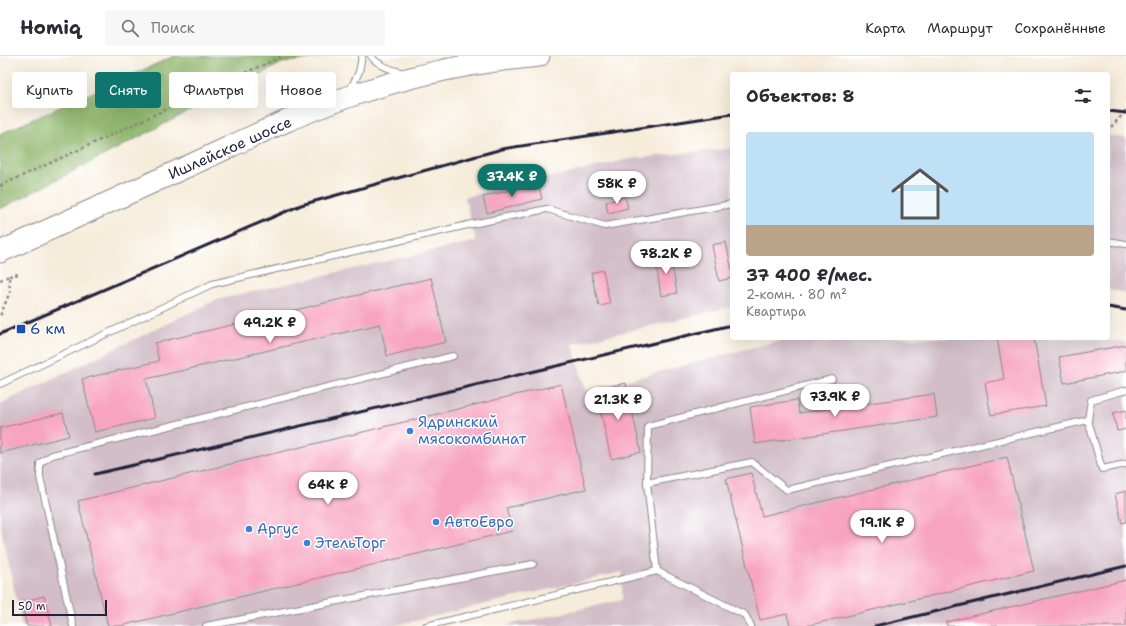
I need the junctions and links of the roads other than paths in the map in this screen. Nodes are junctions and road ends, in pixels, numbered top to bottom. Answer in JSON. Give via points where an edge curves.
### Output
{"nodes":[{"id":1,"x":362,"y":56,"type":"edge"},
{"id":2,"x":371,"y":56,"type":"edge"},
{"id":3,"x":539,"y":56,"type":"edge"},
{"id":4,"x":424,"y":75,"type":"junction"},
{"id":5,"x":343,"y":98,"type":"junction"},
{"id":6,"x":730,"y":204,"type":"edge"},
{"id":7,"x":1110,"y":241,"type":"edge"},
{"id":8,"x":1126,"y":244,"type":"edge"},
{"id":9,"x":0,"y":252,"type":"edge"},
{"id":10,"x":453,"y":356,"type":"dead end"},
{"id":11,"x":832,"y":379,"type":"dead end"},
{"id":12,"x":0,"y":384,"type":"edge"},
{"id":13,"x":1126,"y":390,"type":"edge"},
{"id":14,"x":1088,"y":420,"type":"junction"},
{"id":15,"x":1126,"y":464,"type":"edge"},
{"id":16,"x":646,"y":483,"type":"junction"},
{"id":17,"x":533,"y":564,"type":"dead end"},
{"id":18,"x":657,"y":571,"type":"junction"},
{"id":19,"x":73,"y":626,"type":"edge"},
{"id":20,"x":206,"y":626,"type":"edge"},
{"id":21,"x":426,"y":626,"type":"edge"},
{"id":22,"x":751,"y":626,"type":"edge"}],
"edges":[{"from":1,"to":5,"type":"lane","via":[[359,72]]},
{"from":2,"to":4,"type":"lane","via":[[387,68]]},
{"from":3,"to":4,"type":"main road","name":"Ишлейское шоссе","via":[[501,60]]},
{"from":4,"to":5,"type":"main road","name":"Ишлейское шоссе"},
{"from":5,"to":9,"type":"main road","name":"Ишлейское шоссе"},
{"from":6,"to":12,"type":"lane","via":[[605,226],[547,210],[472,224],[212,284]]},
{"from":7,"to":8,"type":"lane"},
{"from":10,"to":19,"type":"lane","via":[[52,455],[40,464],[40,477]]},
{"from":11,"to":16,"type":"lane","via":[[648,426]]},
{"from":13,"to":14,"type":"lane","via":[[1091,400]]},
{"from":14,"to":15,"type":"lane","via":[[1102,469]]},
{"from":14,"to":16,"type":"lane","via":[[787,490],[752,462]]},
{"from":16,"to":18,"type":"lane"},
{"from":17,"to":20,"type":"lane"},
{"from":18,"to":21,"type":"lane"},
{"from":18,"to":22,"type":"lane","via":[[745,616]]}]}
